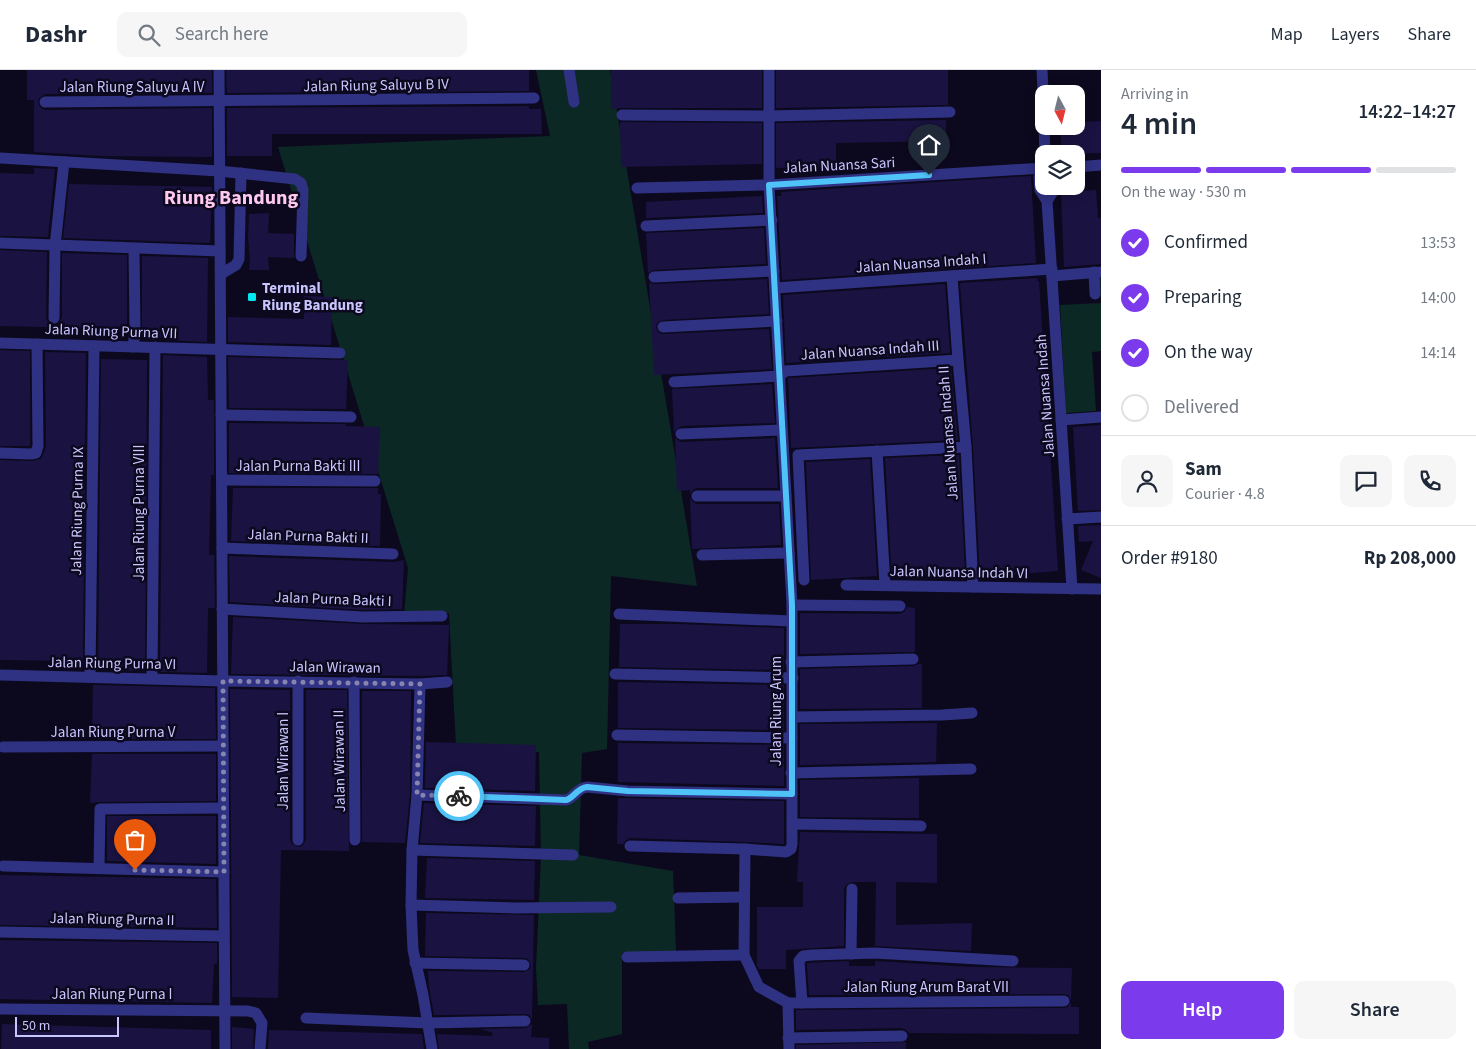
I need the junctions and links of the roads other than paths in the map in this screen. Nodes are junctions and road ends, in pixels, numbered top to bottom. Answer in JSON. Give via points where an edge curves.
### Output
{"nodes":[{"id":1,"x":219,"y":70,"type":"edge"},
{"id":2,"x":569,"y":70,"type":"edge"},
{"id":3,"x":769,"y":70,"type":"edge"},
{"id":4,"x":1042,"y":70,"type":"edge"},
{"id":5,"x":1043,"y":85,"type":"edge"},
{"id":6,"x":534,"y":98,"type":"dead end"},
{"id":7,"x":45,"y":102,"type":"dead end"},
{"id":8,"x":219,"y":102,"type":"junction"},
{"id":9,"x":574,"y":102,"type":"dead end"},
{"id":10,"x":950,"y":112,"type":"dead end"},
{"id":11,"x":622,"y":115,"type":"dead end"},
{"id":12,"x":769,"y":116,"type":"junction"},
{"id":13,"x":0,"y":158,"type":"edge"},
{"id":14,"x":64,"y":162,"type":"junction"},
{"id":15,"x":1101,"y":165,"type":"edge"},
{"id":16,"x":1085,"y":166,"type":"edge"},
{"id":17,"x":219,"y":171,"type":"junction"},
{"id":18,"x":1035,"y":172,"type":"edge"},
{"id":19,"x":241,"y":173,"type":"junction"},
{"id":20,"x":769,"y":185,"type":"junction"},
{"id":21,"x":637,"y":188,"type":"dead end"},
{"id":22,"x":1043,"y":195,"type":"edge"},
{"id":23,"x":1050,"y":195,"type":"edge"},
{"id":24,"x":1047,"y":201,"type":"junction"},
{"id":25,"x":772,"y":220,"type":"junction"},
{"id":26,"x":646,"y":226,"type":"dead end"},
{"id":27,"x":0,"y":243,"type":"edge"},
{"id":28,"x":55,"y":246,"type":"junction"},
{"id":29,"x":134,"y":249,"type":"junction"},
{"id":30,"x":220,"y":251,"type":"junction"},
{"id":31,"x":301,"y":256,"type":"dead end"},
{"id":32,"x":774,"y":271,"type":"junction"},
{"id":33,"x":1052,"y":272,"type":"junction"},
{"id":34,"x":1097,"y":272,"type":"edge"},
{"id":35,"x":952,"y":276,"type":"junction"},
{"id":36,"x":654,"y":277,"type":"dead end"},
{"id":37,"x":220,"y":278,"type":"junction"},
{"id":38,"x":775,"y":288,"type":"junction"},
{"id":39,"x":1095,"y":294,"type":"dead end"},
{"id":40,"x":54,"y":318,"type":"dead end"},
{"id":41,"x":777,"y":321,"type":"junction"},
{"id":42,"x":662,"y":327,"type":"dead end"},
{"id":43,"x":134,"y":340,"type":"junction"},
{"id":44,"x":0,"y":343,"type":"edge"},
{"id":45,"x":37,"y":344,"type":"junction"},
{"id":46,"x":94,"y":346,"type":"junction"},
{"id":47,"x":155,"y":347,"type":"junction"},
{"id":48,"x":221,"y":349,"type":"junction"},
{"id":49,"x":340,"y":353,"type":"dead end"},
{"id":50,"x":958,"y":360,"type":"junction"},
{"id":51,"x":782,"y":374,"type":"junction"},
{"id":52,"x":674,"y":382,"type":"dead end"},
{"id":53,"x":221,"y":415,"type":"junction"},
{"id":54,"x":351,"y":417,"type":"dead end"},
{"id":55,"x":1101,"y":417,"type":"edge"},
{"id":56,"x":1061,"y":420,"type":"junction"},
{"id":57,"x":782,"y":430,"type":"junction"},
{"id":58,"x":681,"y":434,"type":"dead end"},
{"id":59,"x":966,"y":447,"type":"junction"},
{"id":60,"x":877,"y":451,"type":"junction"},
{"id":61,"x":0,"y":454,"type":"edge"},
{"id":62,"x":222,"y":480,"type":"junction"},
{"id":63,"x":375,"y":481,"type":"dead end"},
{"id":64,"x":697,"y":496,"type":"dead end"},
{"id":65,"x":786,"y":496,"type":"junction"},
{"id":66,"x":1101,"y":517,"type":"edge"},
{"id":67,"x":1068,"y":519,"type":"junction"},
{"id":68,"x":222,"y":548,"type":"junction"},
{"id":69,"x":789,"y":553,"type":"junction"},
{"id":70,"x":393,"y":554,"type":"dead end"},
{"id":71,"x":702,"y":555,"type":"dead end"},
{"id":72,"x":804,"y":580,"type":"dead end"},
{"id":73,"x":846,"y":585,"type":"dead end"},
{"id":74,"x":884,"y":585,"type":"junction"},
{"id":75,"x":973,"y":587,"type":"junction"},
{"id":76,"x":1072,"y":589,"type":"junction"},
{"id":77,"x":1101,"y":589,"type":"edge"},
{"id":78,"x":792,"y":605,"type":"junction"},
{"id":79,"x":900,"y":606,"type":"dead end"},
{"id":80,"x":222,"y":609,"type":"junction"},
{"id":81,"x":619,"y":614,"type":"dead end"},
{"id":82,"x":442,"y":616,"type":"dead end"},
{"id":83,"x":791,"y":621,"type":"junction"},
{"id":84,"x":913,"y":659,"type":"dead end"},
{"id":85,"x":791,"y":662,"type":"junction"},
{"id":86,"x":615,"y":674,"type":"dead end"},
{"id":87,"x":0,"y":675,"type":"edge"},
{"id":88,"x":90,"y":677,"type":"junction"},
{"id":89,"x":152,"y":678,"type":"junction"},
{"id":90,"x":793,"y":678,"type":"junction"},
{"id":91,"x":223,"y":681,"type":"junction"},
{"id":92,"x":298,"y":681,"type":"junction"},
{"id":93,"x":354,"y":682,"type":"junction"},
{"id":94,"x":447,"y":682,"type":"dead end"},
{"id":95,"x":420,"y":684,"type":"junction"},
{"id":96,"x":972,"y":713,"type":"dead end"},
{"id":97,"x":793,"y":717,"type":"junction"},
{"id":98,"x":617,"y":735,"type":"dead end"},
{"id":99,"x":792,"y":738,"type":"junction"},
{"id":100,"x":223,"y":746,"type":"junction"},
{"id":101,"x":3,"y":747,"type":"dead end"},
{"id":102,"x":972,"y":769,"type":"dead end"},
{"id":103,"x":791,"y":773,"type":"junction"},
{"id":104,"x":792,"y":794,"type":"junction"},
{"id":105,"x":417,"y":795,"type":"junction"},
{"id":106,"x":223,"y":808,"type":"junction"},
{"id":107,"x":792,"y":824,"type":"junction"},
{"id":108,"x":921,"y":826,"type":"dead end"},
{"id":109,"x":298,"y":840,"type":"dead end"},
{"id":110,"x":355,"y":840,"type":"dead end"},
{"id":111,"x":630,"y":846,"type":"dead end"},
{"id":112,"x":745,"y":849,"type":"junction"},
{"id":113,"x":412,"y":850,"type":"junction"},
{"id":114,"x":573,"y":855,"type":"dead end"},
{"id":115,"x":3,"y":866,"type":"dead end"},
{"id":116,"x":100,"y":868,"type":"junction"},
{"id":117,"x":224,"y":872,"type":"junction"},
{"id":118,"x":852,"y":889,"type":"dead end"},
{"id":119,"x":744,"y":897,"type":"junction"},
{"id":120,"x":678,"y":898,"type":"dead end"},
{"id":121,"x":411,"y":905,"type":"junction"},
{"id":122,"x":611,"y":907,"type":"dead end"},
{"id":123,"x":0,"y":932,"type":"edge"},
{"id":124,"x":224,"y":936,"type":"junction"},
{"id":125,"x":851,"y":954,"type":"junction"},
{"id":126,"x":744,"y":955,"type":"junction"},
{"id":127,"x":627,"y":957,"type":"dead end"},
{"id":128,"x":1013,"y":961,"type":"dead end"},
{"id":129,"x":415,"y":963,"type":"junction"},
{"id":130,"x":524,"y":965,"type":"dead end"},
{"id":131,"x":1064,"y":1001,"type":"dead end"},
{"id":132,"x":788,"y":1003,"type":"junction"},
{"id":133,"x":802,"y":1003,"type":"junction"},
{"id":134,"x":0,"y":1009,"type":"edge"},
{"id":135,"x":225,"y":1010,"type":"junction"},
{"id":136,"x":306,"y":1018,"type":"dead end"},
{"id":137,"x":525,"y":1021,"type":"dead end"},
{"id":138,"x":428,"y":1023,"type":"junction"},
{"id":139,"x":902,"y":1036,"type":"dead end"},
{"id":140,"x":788,"y":1044,"type":"edge"},
{"id":141,"x":225,"y":1049,"type":"edge"},
{"id":142,"x":260,"y":1049,"type":"edge"},
{"id":143,"x":432,"y":1049,"type":"edge"}],
"edges":[{"from":1,"to":8,"type":"street"},
{"from":2,"to":9,"type":"street"},
{"from":3,"to":12,"type":"street","name":"Jalan Riung Arum"},
{"from":4,"to":5,"type":"street"},
{"from":6,"to":8,"type":"street","name":"Jalan Riung Saluyu B IV"},
{"from":7,"to":8,"type":"street","name":"Jalan Riung Saluyu A IV"},
{"from":8,"to":17,"type":"street"},
{"from":10,"to":12,"type":"street"},
{"from":11,"to":12,"type":"street"},
{"from":12,"to":20,"type":"street","name":"Jalan Riung Arum"},
{"from":13,"to":14,"type":"street"},
{"from":14,"to":17,"type":"street"},
{"from":14,"to":28,"type":"street"},
{"from":15,"to":16,"type":"street"},
{"from":17,"to":19,"type":"street"},
{"from":17,"to":30,"type":"street"},
{"from":18,"to":20,"type":"street","name":"Jalan Nuansa Sari"},
{"from":19,"to":31,"type":"street","via":[[296,178],[301,183]]},
{"from":19,"to":37,"type":"street","via":[[239,259]]},
{"from":20,"to":21,"type":"street","name":"Jalan Nuansa Sari"},
{"from":20,"to":25,"type":"street","name":"Jalan Riung Arum"},
{"from":22,"to":24,"type":"street","name":"Jalan Nuansa Indah"},
{"from":23,"to":24,"type":"street"},
{"from":24,"to":33,"type":"street","name":"Jalan Nuansa Indah"},
{"from":25,"to":26,"type":"street"},
{"from":25,"to":32,"type":"street","name":"Jalan Riung Arum"},
{"from":27,"to":28,"type":"street"},
{"from":28,"to":29,"type":"street"},
{"from":28,"to":40,"type":"street"},
{"from":29,"to":30,"type":"street"},
{"from":29,"to":43,"type":"street"},
{"from":30,"to":37,"type":"street"},
{"from":32,"to":36,"type":"street"},
{"from":32,"to":38,"type":"street","name":"Jalan Riung Arum"},
{"from":33,"to":34,"type":"street","name":"Jalan Nuansa Indah I"},
{"from":33,"to":35,"type":"street","name":"Jalan Nuansa Indah I"},
{"from":33,"to":56,"type":"street","name":"Jalan Nuansa Indah"},
{"from":34,"to":39,"type":"street"},
{"from":35,"to":38,"type":"street","name":"Jalan Nuansa Indah I"},
{"from":35,"to":50,"type":"street","name":"Jalan Nuansa Indah II"},
{"from":37,"to":48,"type":"street"},
{"from":38,"to":41,"type":"street","name":"Jalan Riung Arum"},
{"from":41,"to":42,"type":"street"},
{"from":41,"to":51,"type":"street","name":"Jalan Riung Arum"},
{"from":43,"to":46,"type":"street","name":"Jalan Riung Purna VII"},
{"from":43,"to":47,"type":"street","name":"Jalan Riung Purna VII"},
{"from":44,"to":45,"type":"street","name":"Jalan Riung Purna VII"},
{"from":45,"to":46,"type":"street","name":"Jalan Riung Purna VII"},
{"from":45,"to":61,"type":"street","via":[[36,453]]},
{"from":46,"to":88,"type":"street","name":"Jalan Riung Purna IX"},
{"from":47,"to":48,"type":"street","name":"Jalan Riung Purna VII"},
{"from":47,"to":89,"type":"street","name":"Jalan Riung Purna VIII"},
{"from":48,"to":49,"type":"street","name":"Jalan Riung Purna VII"},
{"from":48,"to":53,"type":"street"},
{"from":50,"to":51,"type":"street","name":"Jalan Nuansa Indah III"},
{"from":50,"to":59,"type":"street","name":"Jalan Nuansa Indah II"},
{"from":51,"to":52,"type":"street","name":"Jalan Nuansa Indah III"},
{"from":51,"to":57,"type":"street","name":"Jalan Riung Arum"},
{"from":53,"to":54,"type":"street"},
{"from":53,"to":62,"type":"street"},
{"from":55,"to":56,"type":"street"},
{"from":56,"to":67,"type":"street","name":"Jalan Nuansa Indah"},
{"from":57,"to":58,"type":"street"},
{"from":57,"to":65,"type":"street","name":"Jalan Riung Arum"},
{"from":59,"to":60,"type":"street"},
{"from":59,"to":75,"type":"street","name":"Jalan Nuansa Indah II"},
{"from":60,"to":72,"type":"street","via":[[798,455]]},
{"from":60,"to":74,"type":"street"},
{"from":62,"to":63,"type":"street","name":"Jalan Purna Bakti III"},
{"from":62,"to":68,"type":"street"},
{"from":64,"to":65,"type":"street"},
{"from":65,"to":69,"type":"street","name":"Jalan Riung Arum"},
{"from":66,"to":67,"type":"street"},
{"from":67,"to":76,"type":"street","name":"Jalan Nuansa Indah"},
{"from":68,"to":70,"type":"street","name":"Jalan Purna Bakti II"},
{"from":68,"to":80,"type":"street"},
{"from":69,"to":71,"type":"street"},
{"from":69,"to":78,"type":"street","name":"Jalan Riung Arum"},
{"from":73,"to":74,"type":"street","name":"Jalan Nuansa Indah VI"},
{"from":74,"to":75,"type":"street","name":"Jalan Nuansa Indah VI"},
{"from":75,"to":76,"type":"street","name":"Jalan Nuansa Indah VI"},
{"from":76,"to":77,"type":"street","name":"Jalan Nuansa Indah VI"},
{"from":78,"to":79,"type":"street"},
{"from":78,"to":83,"type":"street","name":"Jalan Riung Arum"},
{"from":80,"to":82,"type":"street","name":"Jalan Purna Bakti I","via":[[363,617]]},
{"from":80,"to":91,"type":"street"},
{"from":81,"to":83,"type":"street"},
{"from":83,"to":85,"type":"street","name":"Jalan Riung Arum"},
{"from":84,"to":85,"type":"street"},
{"from":85,"to":90,"type":"street","name":"Jalan Riung Arum"},
{"from":86,"to":90,"type":"street"},
{"from":87,"to":88,"type":"street","name":"Jalan Riung Purna VI"},
{"from":88,"to":89,"type":"street","name":"Jalan Riung Purna VI"},
{"from":89,"to":91,"type":"street","name":"Jalan Riung Purna VI"},
{"from":90,"to":97,"type":"street","name":"Jalan Riung Arum"},
{"from":91,"to":92,"type":"street","name":"Jalan Wirawan"},
{"from":91,"to":100,"type":"street"},
{"from":92,"to":93,"type":"street","name":"Jalan Wirawan"},
{"from":92,"to":109,"type":"street","name":"Jalan Wirawan I"},
{"from":93,"to":95,"type":"street","name":"Jalan Wirawan"},
{"from":93,"to":110,"type":"street","name":"Jalan Wirawan II"},
{"from":94,"to":95,"type":"street","name":"Jalan Wirawan"},
{"from":95,"to":105,"type":"street"},
{"from":96,"to":97,"type":"street"},
{"from":97,"to":99,"type":"street","name":"Jalan Riung Arum"},
{"from":98,"to":99,"type":"street"},
{"from":99,"to":103,"type":"street","name":"Jalan Riung Arum"},
{"from":100,"to":101,"type":"street","name":"Jalan Riung Purna V"},
{"from":100,"to":106,"type":"street"},
{"from":102,"to":103,"type":"street"},
{"from":103,"to":104,"type":"street","name":"Jalan Riung Arum"},
{"from":104,"to":105,"type":"street","via":[[628,791],[587,787],[566,800]]},
{"from":104,"to":107,"type":"street","name":"Jalan Riung Arum"},
{"from":105,"to":113,"type":"street"},
{"from":106,"to":116,"type":"street","via":[[100,809]]},
{"from":106,"to":117,"type":"street"},
{"from":107,"to":108,"type":"street"},
{"from":107,"to":112,"type":"street","name":"Jalan Riung Arum","via":[[791,849],[786,852]]},
{"from":111,"to":112,"type":"street"},
{"from":112,"to":119,"type":"street"},
{"from":113,"to":114,"type":"street"},
{"from":113,"to":121,"type":"street"},
{"from":115,"to":116,"type":"street"},
{"from":116,"to":117,"type":"street"},
{"from":117,"to":124,"type":"street"},
{"from":118,"to":125,"type":"street"},
{"from":119,"to":120,"type":"street"},
{"from":119,"to":126,"type":"street"},
{"from":121,"to":122,"type":"street"},
{"from":121,"to":129,"type":"street"},
{"from":123,"to":124,"type":"street","name":"Jalan Riung Purna II"},
{"from":124,"to":135,"type":"street"},
{"from":125,"to":128,"type":"street"},
{"from":125,"to":133,"type":"street","via":[[803,956],[799,961]]},
{"from":126,"to":127,"type":"street"},
{"from":126,"to":132,"type":"street","via":[[759,987]]},
{"from":129,"to":130,"type":"street"},
{"from":129,"to":138,"type":"street"},
{"from":131,"to":133,"type":"street","name":"Jalan Riung Arum Barat VII"},
{"from":132,"to":133,"type":"street","name":"Jalan Riung Arum Barat VII"},
{"from":132,"to":140,"type":"street"},
{"from":134,"to":135,"type":"street","name":"Jalan Riung Purna I"},
{"from":135,"to":141,"type":"street"},
{"from":135,"to":142,"type":"street","name":"Jalan Riung Purna I","via":[[256,1013],[262,1023]]},
{"from":136,"to":138,"type":"street"},
{"from":137,"to":138,"type":"street"},
{"from":138,"to":143,"type":"street"},
{"from":139,"to":140,"type":"street"}]}
